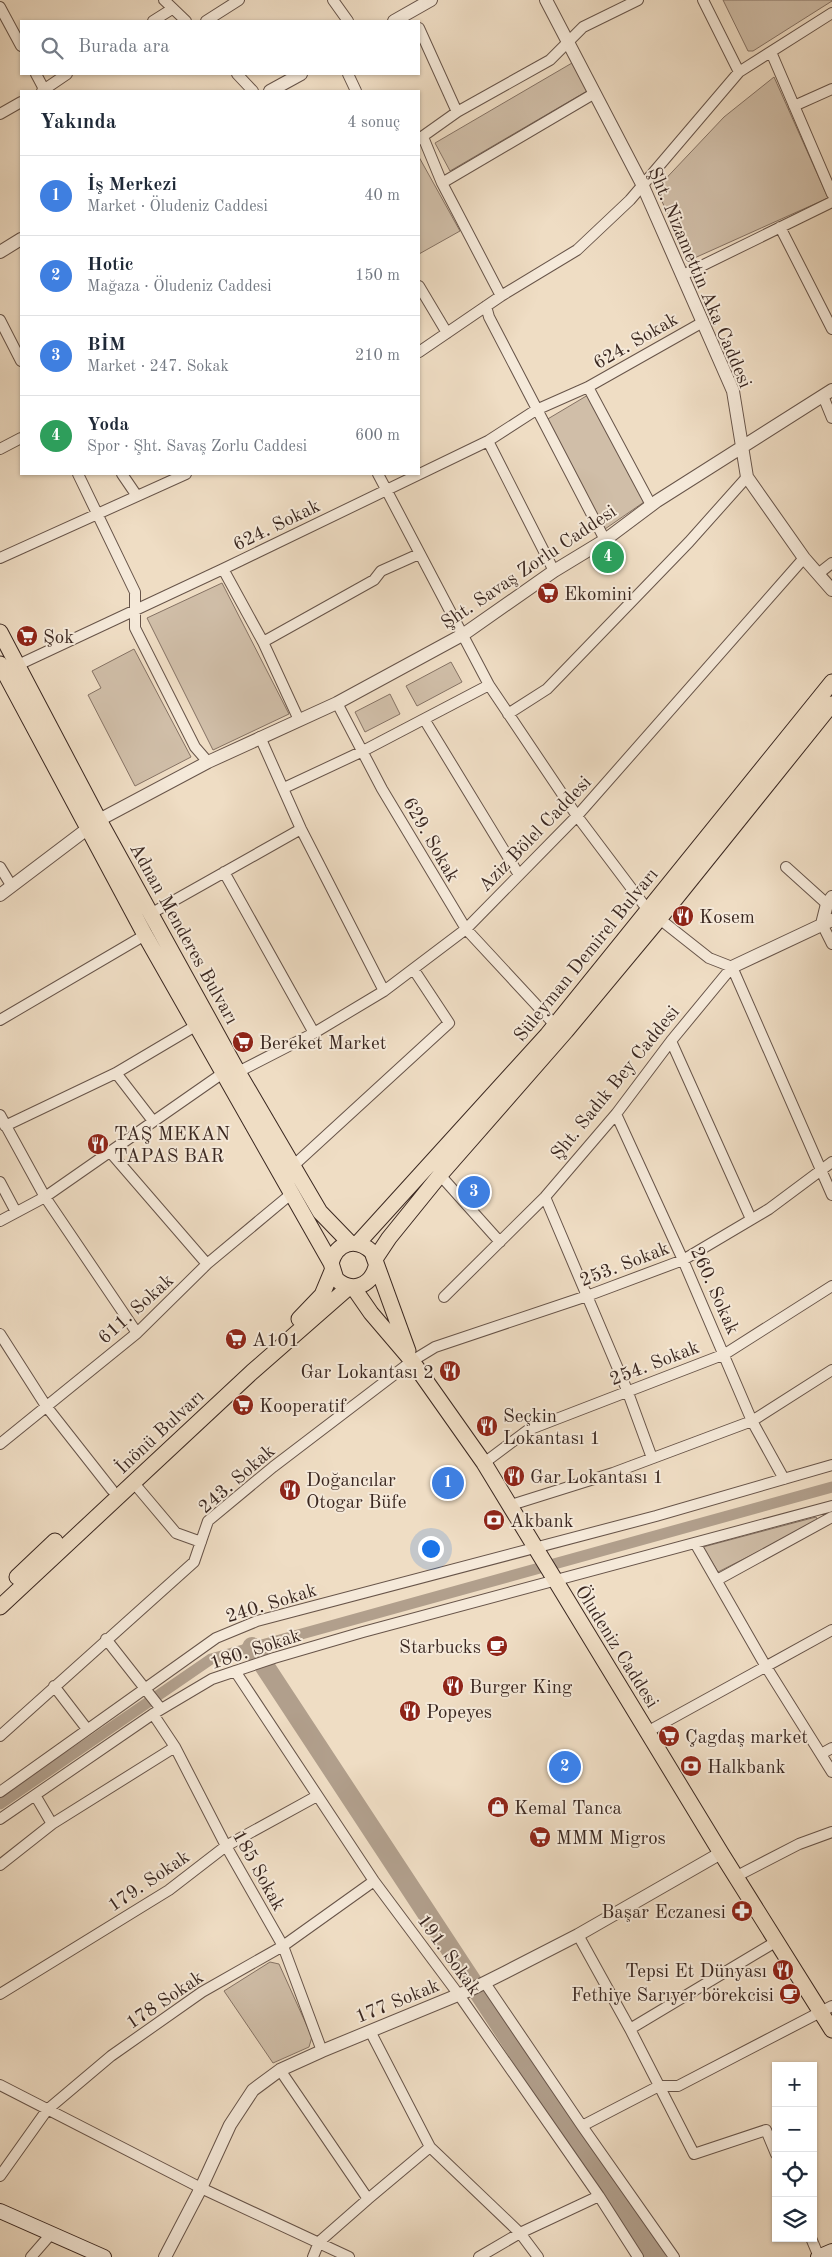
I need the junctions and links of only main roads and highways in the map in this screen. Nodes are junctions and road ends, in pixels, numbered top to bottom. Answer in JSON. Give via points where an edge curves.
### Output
{"nodes":[{"id":1,"x":0,"y":632,"type":"edge"},
{"id":2,"x":0,"y":664,"type":"edge"},
{"id":3,"x":832,"y":682,"type":"edge"},
{"id":4,"x":832,"y":704,"type":"edge"},
{"id":5,"x":93,"y":824,"type":"junction"},
{"id":6,"x":231,"y":1072,"type":"junction"},
{"id":7,"x":354,"y":1243,"type":"junction"},
{"id":8,"x":375,"y":1263,"type":"junction"},
{"id":9,"x":332,"y":1267,"type":"junction"},
{"id":10,"x":351,"y":1287,"type":"junction"},
{"id":11,"x":412,"y":1361,"type":"junction"},
{"id":12,"x":77,"y":1527,"type":"junction"},
{"id":13,"x":0,"y":1593,"type":"edge"},
{"id":14,"x":0,"y":1607,"type":"edge"},
{"id":15,"x":827,"y":2009,"type":"edge"},
{"id":16,"x":832,"y":2030,"type":"edge"},
{"id":17,"x":0,"y":2211,"type":"edge"},
{"id":18,"x":832,"y":2251,"type":"edge"},
{"id":19,"x":104,"y":2257,"type":"edge"},
{"id":20,"x":818,"y":2257,"type":"edge"}],
"edges":[{"from":1,"to":5,"type":"main road","name":"Adnan Menderes Bulvarı"},
{"from":2,"to":5,"type":"main road","name":"Adnan Menderes Bulvarı"},
{"from":3,"to":7,"type":"main road","name":"Süleyman Demirel Bulvarı","via":[[555,1025]]},
{"from":4,"to":8,"type":"main road","name":"Süleyman Demirel Bulvarı","via":[[660,918],[440,1175],[389,1238]]},
{"from":5,"to":6,"type":"main road","name":"Adnan Menderes Bulvarı","via":[[152,913]]},
{"from":5,"to":6,"type":"main road","name":"Adnan Menderes Bulvarı","via":[[145,935],[197,1025]]},
{"from":6,"to":7,"type":"main road","name":"Adnan Menderes Bulvarı","via":[[320,1212]]},
{"from":6,"to":9,"type":"main road","name":"Adnan Menderes Bulvarı","via":[[291,1194]]},
{"from":7,"to":8,"type":"main road","name":"Adnan Menderes Bulvarı","via":[[366,1246]]},
{"from":7,"to":9,"type":"main road","via":[[337,1250]]},
{"from":8,"to":10,"type":"main road","via":[[373,1276],[367,1283]]},
{"from":8,"to":11,"type":"main road","name":"Adnan Menderes Bulvarı"},
{"from":9,"to":10,"type":"main road","name":"Adnan Menderes Bulvarı","via":[[336,1279]]},
{"from":9,"to":12,"type":"main road","name":"İnönü Bulvarı","via":[[322,1295],[307,1312],[112,1490]]},
{"from":10,"to":11,"type":"main road","name":"Adnan Menderes Bulvarı"},
{"from":10,"to":12,"type":"main road","name":"İnönü Bulvarı","via":[[252,1372],[133,1482]]},
{"from":11,"to":15,"type":"main road","name":"Öludeniz Caddesi","via":[[511,1505],[721,1853],[777,1941]]},
{"from":12,"to":13,"type":"main road","name":"İnönü Bulvarı"},
{"from":12,"to":14,"type":"main road","name":"İnönü Bulvarı"},
{"from":15,"to":16,"type":"main road","name":"Öludeniz Caddesi"},
{"from":17,"to":19,"type":"main road"},
{"from":18,"to":20,"type":"main road"}]}
